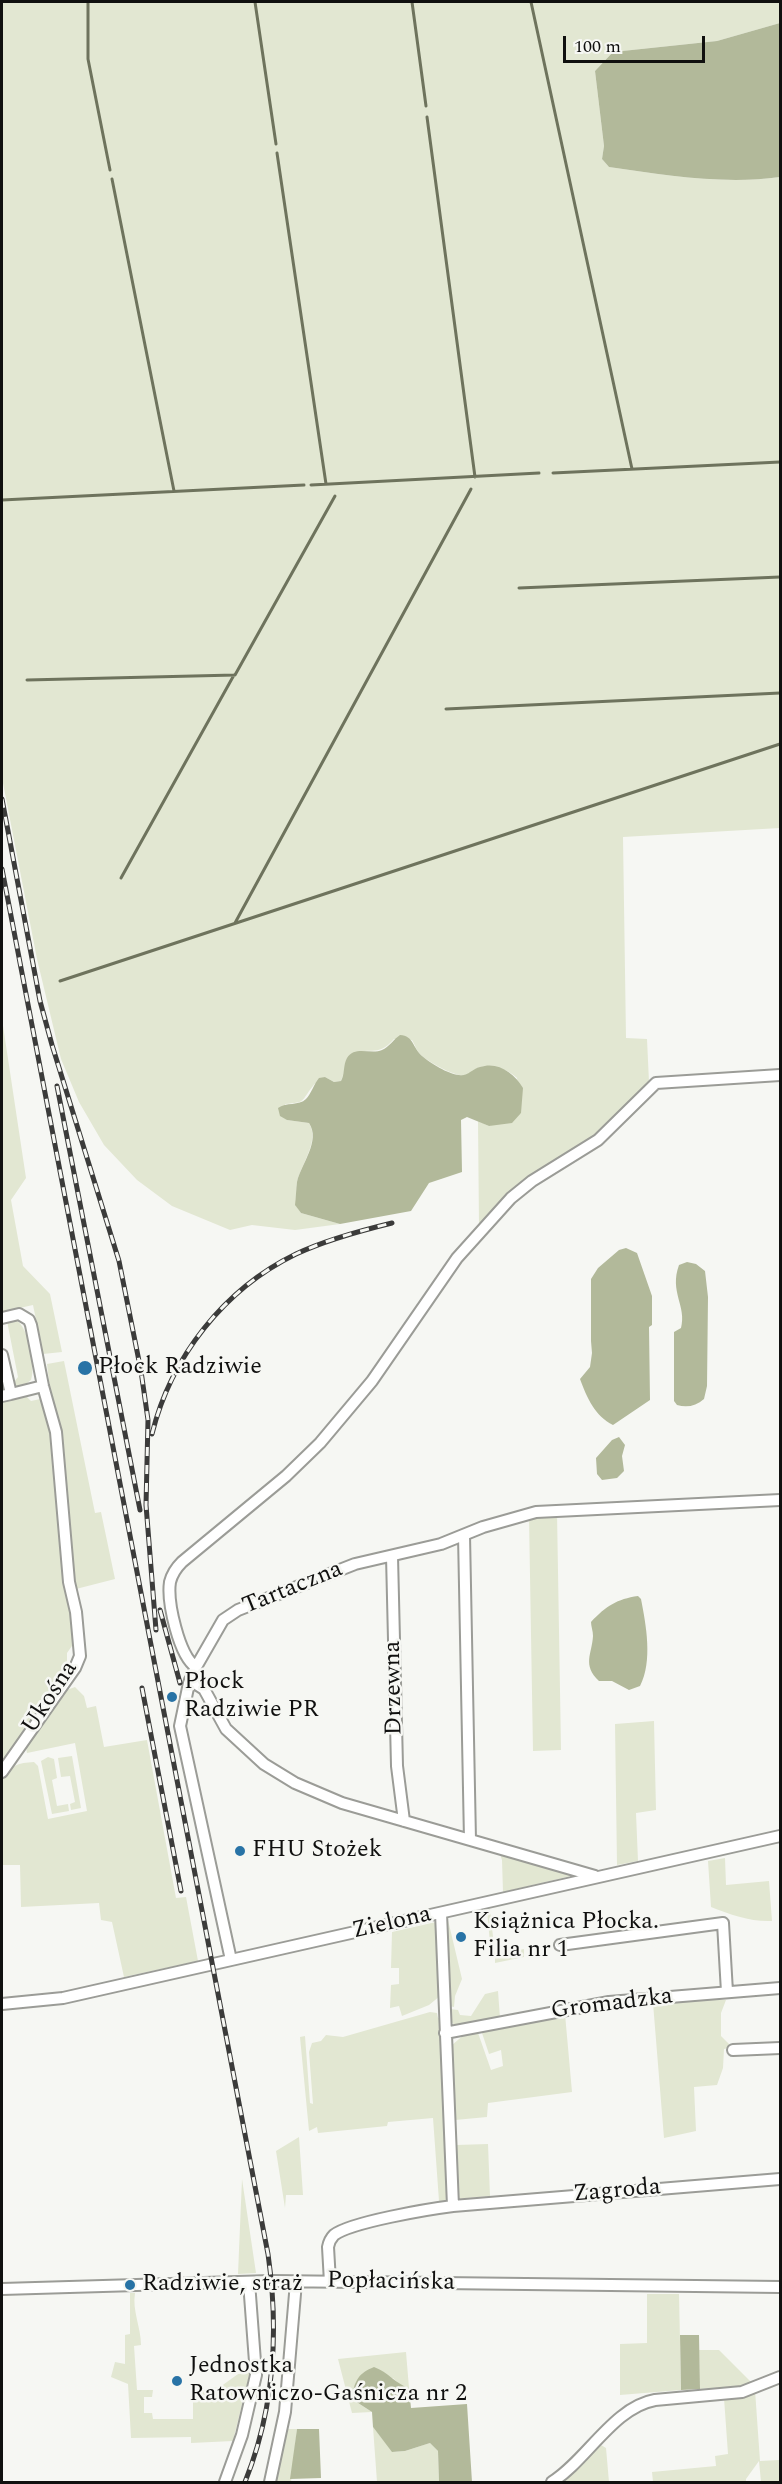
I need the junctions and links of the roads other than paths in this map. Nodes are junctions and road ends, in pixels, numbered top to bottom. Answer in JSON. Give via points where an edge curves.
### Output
{"nodes":[{"id":1,"x":780,"y":1075,"type":"edge"},
{"id":2,"x":2,"y":1318,"type":"edge"},
{"id":3,"x":2,"y":1355,"type":"edge"},
{"id":4,"x":43,"y":1386,"type":"junction"},
{"id":5,"x":6,"y":1395,"type":"edge"},
{"id":6,"x":780,"y":1500,"type":"edge"},
{"id":7,"x":464,"y":1534,"type":"junction"},
{"id":8,"x":392,"y":1556,"type":"junction"},
{"id":9,"x":196,"y":1667,"type":"junction"},
{"id":10,"x":190,"y":1680,"type":"junction"},
{"id":11,"x":2,"y":1773,"type":"edge"},
{"id":12,"x":404,"y":1821,"type":"junction"},
{"id":13,"x":780,"y":1836,"type":"edge"},
{"id":14,"x":470,"y":1840,"type":"junction"},
{"id":15,"x":598,"y":1876,"type":"junction"},
{"id":16,"x":441,"y":1913,"type":"junction"},
{"id":17,"x":560,"y":1945,"type":"dead end"},
{"id":18,"x":231,"y":1960,"type":"junction"},
{"id":19,"x":780,"y":1988,"type":"edge"},
{"id":20,"x":727,"y":1992,"type":"junction"},
{"id":21,"x":2,"y":2004,"type":"edge"},
{"id":22,"x":445,"y":2033,"type":"junction"},
{"id":23,"x":780,"y":2048,"type":"edge"},
{"id":24,"x":733,"y":2050,"type":"dead end"},
{"id":25,"x":780,"y":2179,"type":"edge"},
{"id":26,"x":453,"y":2206,"type":"junction"},
{"id":27,"x":249,"y":2282,"type":"junction"},
{"id":28,"x":296,"y":2282,"type":"junction"},
{"id":29,"x":330,"y":2282,"type":"junction"},
{"id":30,"x":780,"y":2287,"type":"edge"},
{"id":31,"x":2,"y":2289,"type":"edge"},
{"id":32,"x":780,"y":2377,"type":"edge"},
{"id":33,"x":225,"y":2482,"type":"edge"},
{"id":34,"x":270,"y":2482,"type":"edge"},
{"id":35,"x":552,"y":2482,"type":"edge"}],
"edges":[{"from":1,"to":9,"type":"street","via":[[656,1083],[597,1140],[512,1198],[457,1258],[372,1381],[320,1443],[174,1572],[169,1588],[174,1623],[188,1659]]},
{"from":2,"to":4,"type":"street","name":"Ukośna","via":[[19,1314],[29,1320]]},
{"from":3,"to":5,"type":"street"},
{"from":4,"to":5,"type":"street"},
{"from":4,"to":11,"type":"street","name":"Ukośna","via":[[56,1432],[69,1582],[80,1656]]},
{"from":6,"to":7,"type":"street","name":"Tartaczna","via":[[557,1509]]},
{"from":7,"to":8,"type":"street","name":"Tartaczna"},
{"from":7,"to":14,"type":"street"},
{"from":8,"to":9,"type":"street","name":"Tartaczna","via":[[355,1564],[232,1613],[223,1620]]},
{"from":8,"to":12,"type":"street","name":"Drzewna","via":[[397,1766]]},
{"from":9,"to":10,"type":"street","name":"Tartaczna"},
{"from":10,"to":12,"type":"street","via":[[204,1689],[226,1729],[277,1773],[325,1797]]},
{"from":10,"to":18,"type":"street","name":"Tartaczna","via":[[180,1721],[181,1737]]},
{"from":12,"to":14,"type":"street"},
{"from":13,"to":15,"type":"street","name":"Zielona"},
{"from":14,"to":15,"type":"street"},
{"from":15,"to":16,"type":"street","name":"Zielona"},
{"from":16,"to":18,"type":"street","name":"Zielona"},
{"from":16,"to":22,"type":"street"},
{"from":17,"to":20,"type":"street","via":[[723,1923]]},
{"from":18,"to":21,"type":"street","name":"Zielona","via":[[63,1998]]},
{"from":19,"to":20,"type":"street","name":"Gromadzka"},
{"from":20,"to":22,"type":"street","name":"Gromadzka","via":[[600,2003]]},
{"from":22,"to":26,"type":"street"},
{"from":23,"to":24,"type":"street"},
{"from":25,"to":26,"type":"street","name":"Zagroda"},
{"from":26,"to":29,"type":"street","name":"Zagroda","via":[[341,2231],[329,2242]]},
{"from":27,"to":28,"type":"street","name":"Popłacińska"},
{"from":27,"to":31,"type":"street","name":"Popłacińska"},
{"from":27,"to":33,"type":"street","via":[[256,2374],[242,2435]]},
{"from":28,"to":29,"type":"street","name":"Popłacińska"},
{"from":28,"to":34,"type":"street","via":[[284,2421]]},
{"from":29,"to":30,"type":"street","name":"Popłacińska"},
{"from":32,"to":35,"type":"street","via":[[742,2392],[642,2404],[609,2428],[576,2464]]}]}
